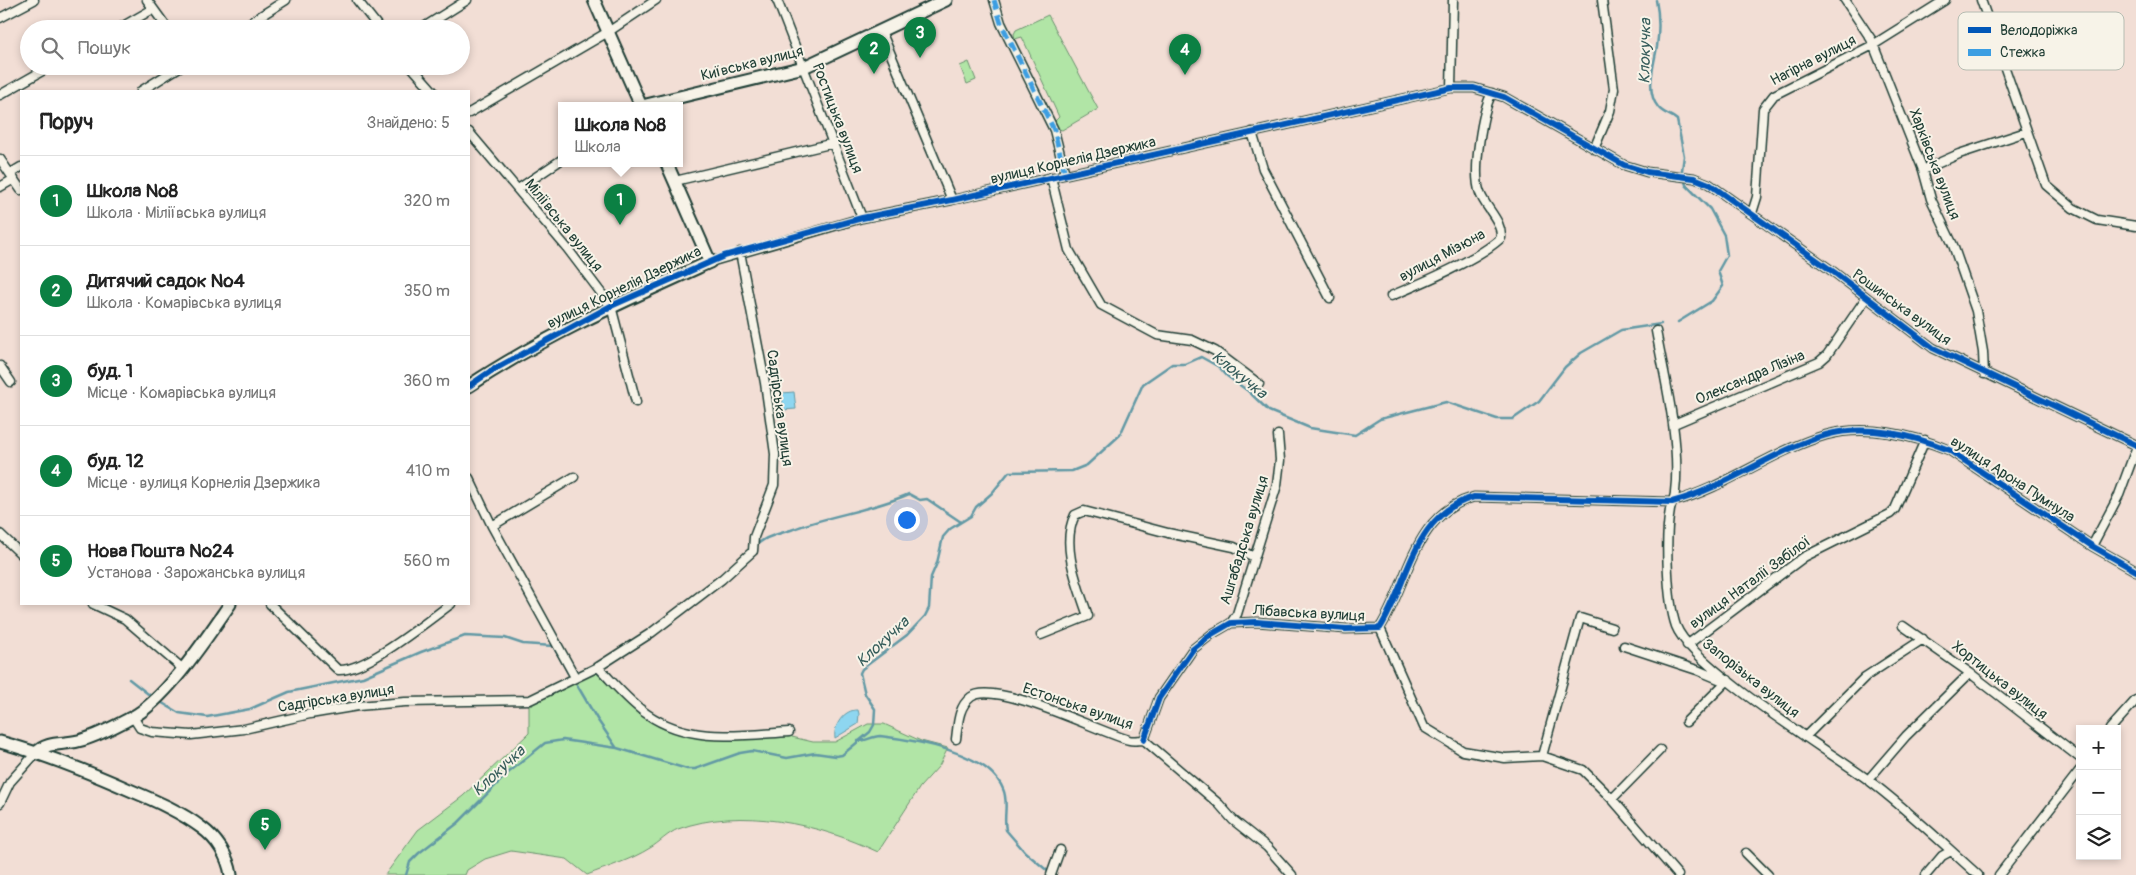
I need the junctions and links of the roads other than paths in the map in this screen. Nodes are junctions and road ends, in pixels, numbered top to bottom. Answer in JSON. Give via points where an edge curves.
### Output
{"nodes":[{"id":1,"x":34,"y":0,"type":"edge"},
{"id":2,"x":147,"y":0,"type":"edge"},
{"id":3,"x":286,"y":0,"type":"edge"},
{"id":4,"x":357,"y":0,"type":"edge"},
{"id":5,"x":467,"y":0,"type":"edge"},
{"id":6,"x":594,"y":0,"type":"edge"},
{"id":7,"x":656,"y":0,"type":"edge"},
{"id":8,"x":777,"y":0,"type":"edge"},
{"id":9,"x":946,"y":0,"type":"edge"},
{"id":10,"x":994,"y":0,"type":"edge"},
{"id":11,"x":1452,"y":0,"type":"edge"},
{"id":12,"x":1602,"y":0,"type":"edge"},
{"id":13,"x":1845,"y":0,"type":"edge"},
{"id":14,"x":1945,"y":0,"type":"edge"},
{"id":15,"x":1981,"y":0,"type":"edge"},
{"id":16,"x":153,"y":9,"type":"junction"},
{"id":17,"x":1985,"y":12,"type":"edge"},
{"id":18,"x":0,"y":18,"type":"edge"},
{"id":19,"x":134,"y":20,"type":"edge"},
{"id":20,"x":161,"y":20,"type":"edge"},
{"id":21,"x":254,"y":20,"type":"edge"},
{"id":22,"x":373,"y":20,"type":"edge"},
{"id":23,"x":435,"y":20,"type":"edge"},
{"id":24,"x":881,"y":31,"type":"junction"},
{"id":25,"x":608,"y":32,"type":"junction"},
{"id":26,"x":1873,"y":45,"type":"junction"},
{"id":27,"x":804,"y":67,"type":"junction"},
{"id":28,"x":2005,"y":70,"type":"edge"},
{"id":29,"x":35,"y":75,"type":"edge"},
{"id":30,"x":167,"y":75,"type":"edge"},
{"id":31,"x":419,"y":75,"type":"edge"},
{"id":32,"x":1451,"y":88,"type":"junction"},
{"id":33,"x":143,"y":90,"type":"edge"},
{"id":34,"x":432,"y":90,"type":"edge"},
{"id":35,"x":1492,"y":92,"type":"junction"},
{"id":36,"x":0,"y":95,"type":"edge"},
{"id":37,"x":639,"y":102,"type":"edge"},
{"id":38,"x":658,"y":102,"type":"edge"},
{"id":39,"x":470,"y":112,"type":"edge"},
{"id":40,"x":1252,"y":132,"type":"junction"},
{"id":41,"x":2026,"y":132,"type":"junction"},
{"id":42,"x":470,"y":133,"type":"edge"},
{"id":43,"x":834,"y":143,"type":"junction"},
{"id":44,"x":1594,"y":149,"type":"junction"},
{"id":45,"x":0,"y":159,"type":"edge"},
{"id":46,"x":558,"y":162,"type":"edge"},
{"id":47,"x":668,"y":167,"type":"edge"},
{"id":48,"x":20,"y":168,"type":"edge"},
{"id":49,"x":1923,"y":170,"type":"junction"},
{"id":50,"x":1065,"y":174,"type":"junction"},
{"id":51,"x":13,"y":176,"type":"junction"},
{"id":52,"x":1051,"y":177,"type":"junction"},
{"id":53,"x":1694,"y":178,"type":"joint"},
{"id":54,"x":675,"y":181,"type":"junction"},
{"id":55,"x":0,"y":187,"type":"edge"},
{"id":56,"x":20,"y":188,"type":"edge"},
{"id":57,"x":518,"y":189,"type":"junction"},
{"id":58,"x":952,"y":200,"type":"junction"},
{"id":59,"x":1752,"y":213,"type":"junction"},
{"id":60,"x":862,"y":218,"type":"junction"},
{"id":61,"x":2136,"y":226,"type":"edge"},
{"id":62,"x":740,"y":252,"type":"junction"},
{"id":63,"x":710,"y":262,"type":"junction"},
{"id":64,"x":1391,"y":296,"type":"dead end"},
{"id":65,"x":1330,"y":298,"type":"dead end"},
{"id":66,"x":1866,"y":298,"type":"junction"},
{"id":67,"x":611,"y":306,"type":"junction"},
{"id":68,"x":1656,"y":331,"type":"dead end"},
{"id":69,"x":0,"y":366,"type":"edge"},
{"id":70,"x":1984,"y":374,"type":"junction"},
{"id":71,"x":10,"y":382,"type":"dead end"},
{"id":72,"x":1260,"y":384,"type":"dead end"},
{"id":73,"x":470,"y":385,"type":"edge"},
{"id":74,"x":636,"y":402,"type":"dead end"},
{"id":75,"x":1674,"y":424,"type":"junction"},
{"id":76,"x":1278,"y":435,"type":"dead end"},
{"id":77,"x":1925,"y":440,"type":"junction"},
{"id":78,"x":2136,"y":446,"type":"edge"},
{"id":79,"x":2136,"y":449,"type":"edge"},
{"id":80,"x":574,"y":477,"type":"dead end"},
{"id":81,"x":470,"y":480,"type":"edge"},
{"id":82,"x":1672,"y":502,"type":"junction"},
{"id":83,"x":492,"y":526,"type":"junction"},
{"id":84,"x":0,"y":534,"type":"edge"},
{"id":85,"x":2092,"y":546,"type":"junction"},
{"id":86,"x":20,"y":553,"type":"edge"},
{"id":87,"x":1254,"y":557,"type":"junction"},
{"id":88,"x":2136,"y":571,"type":"edge"},
{"id":89,"x":95,"y":605,"type":"edge"},
{"id":90,"x":229,"y":605,"type":"edge"},
{"id":91,"x":271,"y":605,"type":"edge"},
{"id":92,"x":450,"y":605,"type":"edge"},
{"id":93,"x":1232,"y":623,"type":"junction"},
{"id":94,"x":1903,"y":626,"type":"dead end"},
{"id":95,"x":1380,"y":628,"type":"junction"},
{"id":96,"x":1612,"y":628,"type":"dead end"},
{"id":97,"x":1041,"y":635,"type":"dead end"},
{"id":98,"x":1923,"y":639,"type":"junction"},
{"id":99,"x":1687,"y":645,"type":"junction"},
{"id":100,"x":1624,"y":646,"type":"dead end"},
{"id":101,"x":598,"y":667,"type":"junction"},
{"id":102,"x":183,"y":670,"type":"junction"},
{"id":103,"x":1970,"y":673,"type":"junction"},
{"id":104,"x":575,"y":677,"type":"junction"},
{"id":105,"x":1728,"y":680,"type":"junction"},
{"id":106,"x":2136,"y":700,"type":"edge"},
{"id":107,"x":133,"y":717,"type":"junction"},
{"id":108,"x":1686,"y":722,"type":"dead end"},
{"id":109,"x":2114,"y":725,"type":"edge"},
{"id":110,"x":789,"y":732,"type":"dead end"},
{"id":111,"x":1806,"y":737,"type":"junction"},
{"id":112,"x":956,"y":739,"type":"dead end"},
{"id":113,"x":1144,"y":740,"type":"junction"},
{"id":114,"x":0,"y":742,"type":"edge"},
{"id":115,"x":1660,"y":750,"type":"dead end"},
{"id":116,"x":36,"y":753,"type":"junction"},
{"id":117,"x":2076,"y":755,"type":"edge"},
{"id":118,"x":1542,"y":756,"type":"junction"},
{"id":119,"x":2076,"y":775,"type":"edge"},
{"id":120,"x":1868,"y":780,"type":"junction"},
{"id":121,"x":1612,"y":799,"type":"junction"},
{"id":122,"x":0,"y":803,"type":"edge"},
{"id":123,"x":1060,"y":850,"type":"dead end"},
{"id":124,"x":1951,"y":851,"type":"junction"},
{"id":125,"x":1746,"y":853,"type":"dead end"},
{"id":126,"x":1052,"y":872,"type":"edge"},
{"id":127,"x":232,"y":875,"type":"edge"},
{"id":128,"x":1292,"y":875,"type":"edge"},
{"id":129,"x":1678,"y":875,"type":"edge"},
{"id":130,"x":1768,"y":875,"type":"edge"},
{"id":131,"x":1926,"y":875,"type":"edge"},
{"id":132,"x":1978,"y":875,"type":"edge"},
{"id":133,"x":1999,"y":875,"type":"edge"}],
"edges":[{"from":1,"to":18,"type":"street"},
{"from":2,"to":16,"type":"street"},
{"from":3,"to":21,"type":"street"},
{"from":4,"to":22,"type":"street"},
{"from":5,"to":23,"type":"street"},
{"from":6,"to":25,"type":"street"},
{"from":7,"to":25,"type":"street"},
{"from":8,"to":27,"type":"street","name":"Ростицька вулиця"},
{"from":9,"to":24,"type":"street","name":"Київська вулиця"},
{"from":10,"to":50,"type":"street","via":[[1001,23],[1054,130]]},
{"from":11,"to":32,"type":"street"},
{"from":12,"to":44,"type":"street","via":[[1614,89],[1610,111]]},
{"from":13,"to":26,"type":"street","name":"Харківська вулиця"},
{"from":14,"to":26,"type":"street","name":"Нагірна вулиця"},
{"from":15,"to":17,"type":"street"},
{"from":16,"to":19,"type":"street"},
{"from":16,"to":20,"type":"street"},
{"from":24,"to":27,"type":"street","name":"Київська вулиця"},
{"from":24,"to":58,"type":"street"},
{"from":25,"to":37,"type":"street"},
{"from":25,"to":39,"type":"street"},
{"from":26,"to":49,"type":"street","name":"Харківська вулиця"},
{"from":26,"to":59,"type":"street","name":"Нагірна вулиця","via":[[1774,95],[1767,102],[1763,109],[1757,198]]},
{"from":27,"to":38,"type":"street","name":"Київська вулиця"},
{"from":27,"to":43,"type":"street","name":"Ростицька вулиця"},
{"from":28,"to":41,"type":"street"},
{"from":29,"to":36,"type":"street"},
{"from":30,"to":33,"type":"street"},
{"from":31,"to":34,"type":"street"},
{"from":32,"to":35,"type":"street","name":"вулиця Корнелія Дзержика"},
{"from":32,"to":40,"type":"street","name":"вулиця Корнелія Дзержика"},
{"from":35,"to":44,"type":"street","name":"вулиця Корнелія Дзержика"},
{"from":35,"to":64,"type":"street","name":"вулиця Мізюна","via":[[1484,118],[1476,178],[1483,199],[1502,230],[1501,238],[1421,284]]},
{"from":40,"to":50,"type":"street","name":"вулиця Корнелія Дзержика"},
{"from":40,"to":65,"type":"street","via":[[1263,169]]},
{"from":41,"to":49,"type":"street","via":[[1959,154]]},
{"from":41,"to":61,"type":"street","via":[[2046,185],[2073,208],[2097,220]]},
{"from":42,"to":57,"type":"street","name":"Міліївська вулиця"},
{"from":43,"to":54,"type":"street"},
{"from":43,"to":60,"type":"street","name":"Ростицька вулиця"},
{"from":44,"to":53,"type":"street","name":"вулиця Корнелія Дзержика","via":[[1624,165],[1647,172]]},
{"from":45,"to":51,"type":"street"},
{"from":46,"to":57,"type":"street"},
{"from":47,"to":54,"type":"street"},
{"from":48,"to":51,"type":"street"},
{"from":49,"to":70,"type":"street","name":"Харківська вулиця","via":[[1931,199],[1953,245],[1976,311]]},
{"from":50,"to":52,"type":"street","name":"вулиця Корнелія Дзержика"},
{"from":51,"to":55,"type":"street"},
{"from":51,"to":56,"type":"street"},
{"from":52,"to":58,"type":"street","name":"вулиця Корнелія Дзержика"},
{"from":52,"to":72,"type":"street","via":[[1069,250],[1101,306],[1157,335],[1192,340],[1215,351]]},
{"from":53,"to":59,"type":"street","name":"Рошинська вулиця","via":[[1709,184]]},
{"from":54,"to":63,"type":"street"},
{"from":57,"to":67,"type":"street","name":"Міліївська вулиця"},
{"from":58,"to":60,"type":"street","name":"вулиця Корнелія Дзержика"},
{"from":59,"to":66,"type":"street","name":"Рошинська вулиця"},
{"from":60,"to":62,"type":"street","name":"вулиця Корнелія Дзержика"},
{"from":62,"to":63,"type":"street","name":"вулиця Корнелія Дзержика"},
{"from":62,"to":101,"type":"street","name":"Садгірська вулиця","via":[[775,454],[774,485],[754,537],[753,551],[722,579],[650,633]]},
{"from":63,"to":67,"type":"street","name":"вулиця Корнелія Дзержика"},
{"from":66,"to":70,"type":"street","name":"Рошинська вулиця","via":[[1932,348]]},
{"from":66,"to":75,"type":"street","name":"Олександра Лізіна","via":[[1819,362]]},
{"from":67,"to":73,"type":"street","name":"вулиця Корнелія Дзержика"},
{"from":67,"to":74,"type":"street","name":"Міліївська вулиця"},
{"from":68,"to":75,"type":"street","name":"Запорізька вулиця"},
{"from":69,"to":71,"type":"street"},
{"from":70,"to":78,"type":"street","name":"Рошинська вулиця"},
{"from":75,"to":82,"type":"street","name":"Запорізька вулиця","via":[[1675,492]]},
{"from":76,"to":87,"type":"street","name":"Ашгабадська вулиця","via":[[1277,485]]},
{"from":77,"to":82,"type":"street","name":"вулиця Арона Пумнула","via":[[1887,433],[1826,435],[1696,496]]},
{"from":77,"to":85,"type":"street","name":"вулиця Арона Пумнула","via":[[1949,450]]},
{"from":77,"to":99,"type":"street","name":"вулиця Наталії Забілої","via":[[1890,514],[1804,556]]},
{"from":79,"to":85,"type":"street","via":[[2119,496]]},
{"from":80,"to":83,"type":"street"},
{"from":81,"to":83,"type":"street"},
{"from":82,"to":95,"type":"street","name":"Лібавська вулиця","via":[[1474,497],[1463,500],[1446,509],[1433,522],[1416,548]]},
{"from":82,"to":99,"type":"street","name":"Запорізька вулиця","via":[[1668,546],[1671,605],[1677,627]]},
{"from":83,"to":104,"type":"street"},
{"from":84,"to":86,"type":"street"},
{"from":85,"to":88,"type":"street","name":"вулиця Арона Пумнула"},
{"from":87,"to":93,"type":"street","name":"Ашгабадська вулиця"},
{"from":87,"to":97,"type":"street","via":[[1234,547],[1084,511],[1075,514],[1068,537],[1088,616]]},
{"from":89,"to":102,"type":"street","via":[[125,619]]},
{"from":90,"to":102,"type":"street"},
{"from":91,"to":92,"type":"street","via":[[338,670],[347,670],[388,649]]},
{"from":93,"to":95,"type":"street","name":"Лібавська вулиця"},
{"from":93,"to":113,"type":"street","name":"Лібавська вулиця","via":[[1193,649],[1159,698]]},
{"from":94,"to":98,"type":"street","name":"Хортицька вулиця"},
{"from":95,"to":118,"type":"street","via":[[1424,727],[1456,748],[1471,753],[1505,758]]},
{"from":96,"to":118,"type":"street","via":[[1580,618]]},
{"from":98,"to":103,"type":"street","name":"Хортицька вулиця"},
{"from":98,"to":111,"type":"street","via":[[1865,677]]},
{"from":99,"to":105,"type":"street","name":"Запорізька вулиця"},
{"from":100,"to":105,"type":"street"},
{"from":101,"to":104,"type":"street","name":"Садгірська вулиця"},
{"from":101,"to":110,"type":"street","via":[[647,714],[676,729],[702,735]]},
{"from":102,"to":107,"type":"street"},
{"from":103,"to":117,"type":"street","name":"Хортицька вулиця"},
{"from":103,"to":120,"type":"street","via":[[1906,736]]},
{"from":104,"to":107,"type":"street","name":"Садгірська вулиця","via":[[530,700],[358,706],[244,729],[192,735],[152,732],[140,728]]},
{"from":105,"to":108,"type":"street"},
{"from":105,"to":111,"type":"street","name":"Запорізька вулиця"},
{"from":106,"to":109,"type":"street"},
{"from":107,"to":116,"type":"street","via":[[79,741],[42,746]]},
{"from":111,"to":120,"type":"street","name":"Запорізька вулиця"},
{"from":112,"to":113,"type":"street","name":"Естонська вулиця","via":[[961,709],[970,698],[986,693],[1055,711],[1130,740]]},
{"from":113,"to":128,"type":"street","name":"Естонська вулиця","via":[[1267,847]]},
{"from":114,"to":116,"type":"street"},
{"from":115,"to":121,"type":"street"},
{"from":116,"to":122,"type":"street","via":[[10,782]]},
{"from":116,"to":127,"type":"street","via":[[169,807],[202,828],[224,852]]},
{"from":118,"to":121,"type":"street","via":[[1583,770]]},
{"from":119,"to":133,"type":"street"},
{"from":120,"to":124,"type":"street","name":"Запорізька вулиця"},
{"from":121,"to":129,"type":"street"},
{"from":123,"to":126,"type":"street"},
{"from":124,"to":131,"type":"street","via":[[1942,856]]},
{"from":124,"to":132,"type":"street","name":"Запорізька вулиця"},
{"from":125,"to":130,"type":"street"}]}
